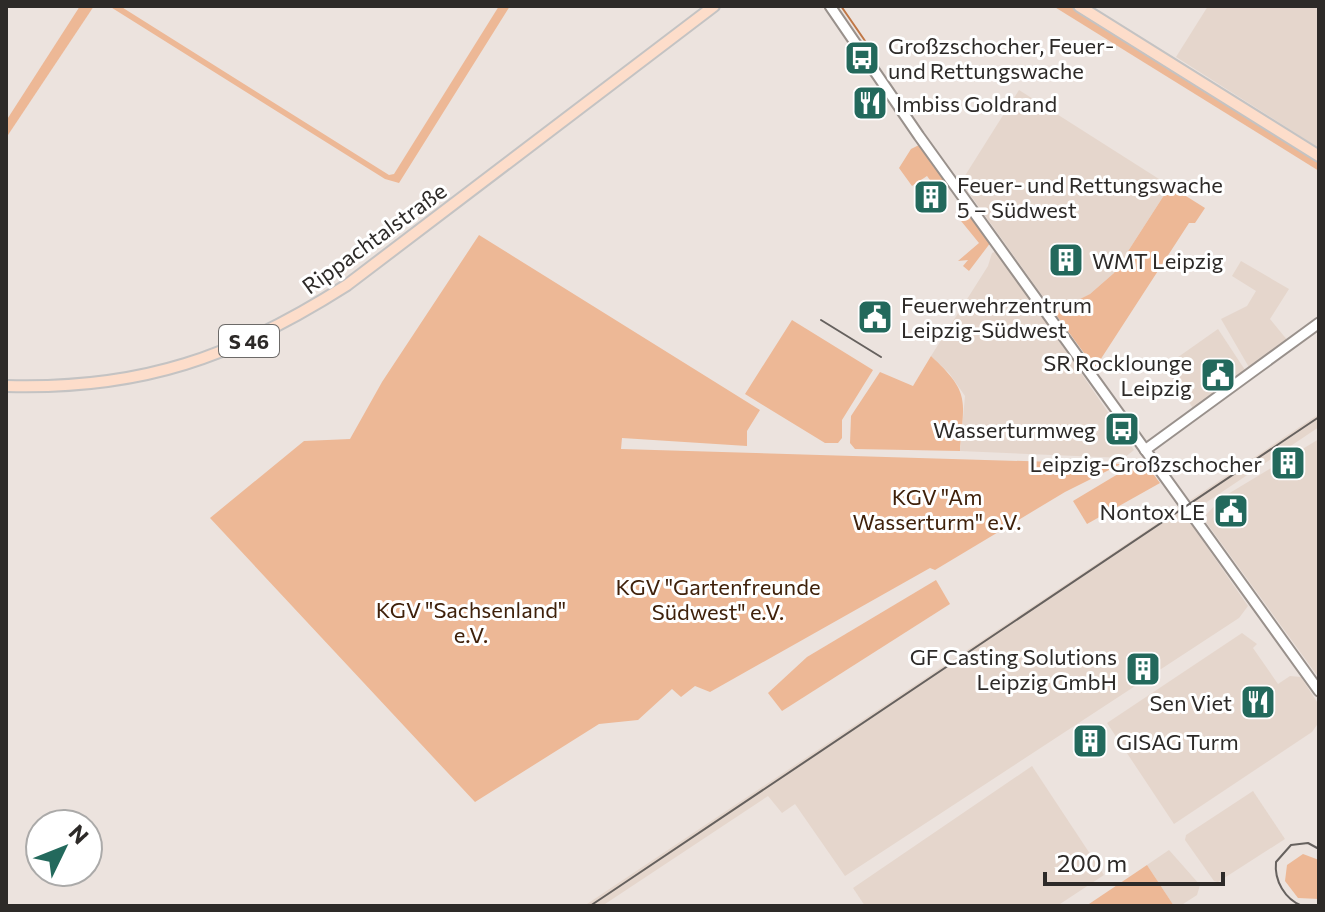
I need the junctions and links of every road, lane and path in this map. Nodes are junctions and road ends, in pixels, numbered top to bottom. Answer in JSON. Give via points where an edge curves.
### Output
{"nodes":[{"id":1,"x":714,"y":6,"type":"edge"},
{"id":2,"x":830,"y":6,"type":"edge"},
{"id":3,"x":1079,"y":6,"type":"edge"},
{"id":4,"x":1319,"y":156,"type":"edge"},
{"id":5,"x":1319,"y":323,"type":"edge"},
{"id":6,"x":6,"y":386,"type":"edge"},
{"id":7,"x":1145,"y":450,"type":"junction"},
{"id":8,"x":1319,"y":691,"type":"edge"}],
"edges":[{"from":1,"to":6,"type":"main road","name":"Rippachtalstraße","number":"S 46","via":[[347,285],[298,316],[183,367],[92,384]]},
{"from":2,"to":7,"type":"main road"},
{"from":3,"to":4,"type":"main road"},
{"from":5,"to":7,"type":"main road"},
{"from":7,"to":8,"type":"main road"}]}
